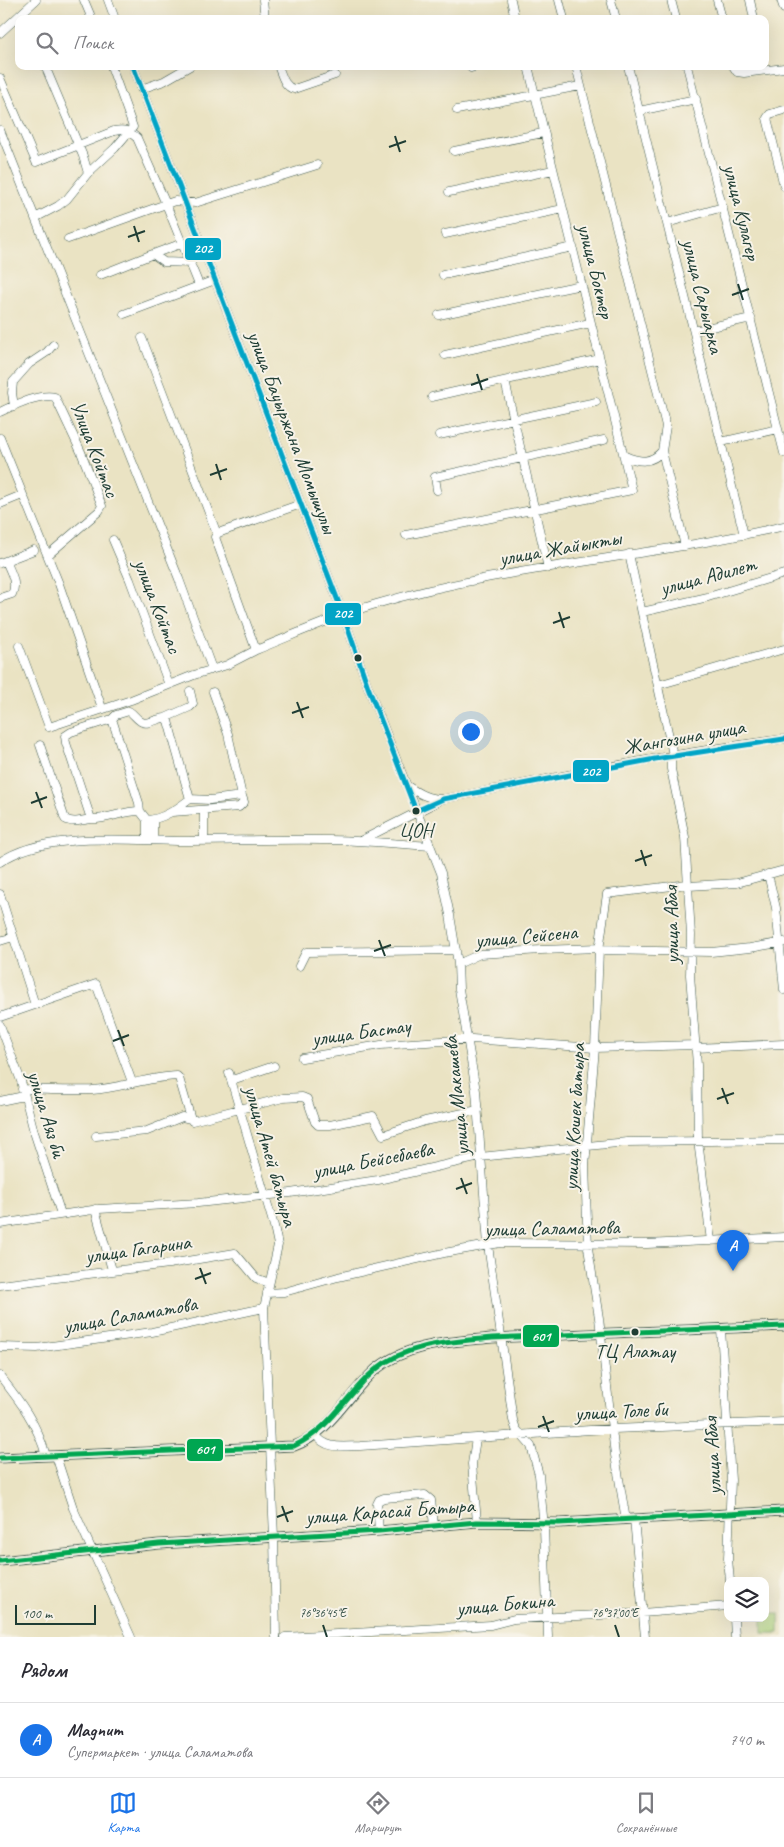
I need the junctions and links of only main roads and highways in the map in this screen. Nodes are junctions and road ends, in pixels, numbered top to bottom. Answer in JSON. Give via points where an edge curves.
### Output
{"nodes":[{"id":1,"x":784,"y":1326,"type":"edge"},
{"id":2,"x":0,"y":1458,"type":"edge"},
{"id":3,"x":784,"y":1511,"type":"edge"},
{"id":4,"x":0,"y":1561,"type":"edge"}],
"edges":[{"from":1,"to":2,"type":"main road","via":[[445,1342],[390,1360],[370,1375],[316,1434],[294,1446]]},
{"from":3,"to":4,"type":"main road","name":"улица Карасай Батыра","via":[[630,1520],[477,1522],[158,1544]]}]}
